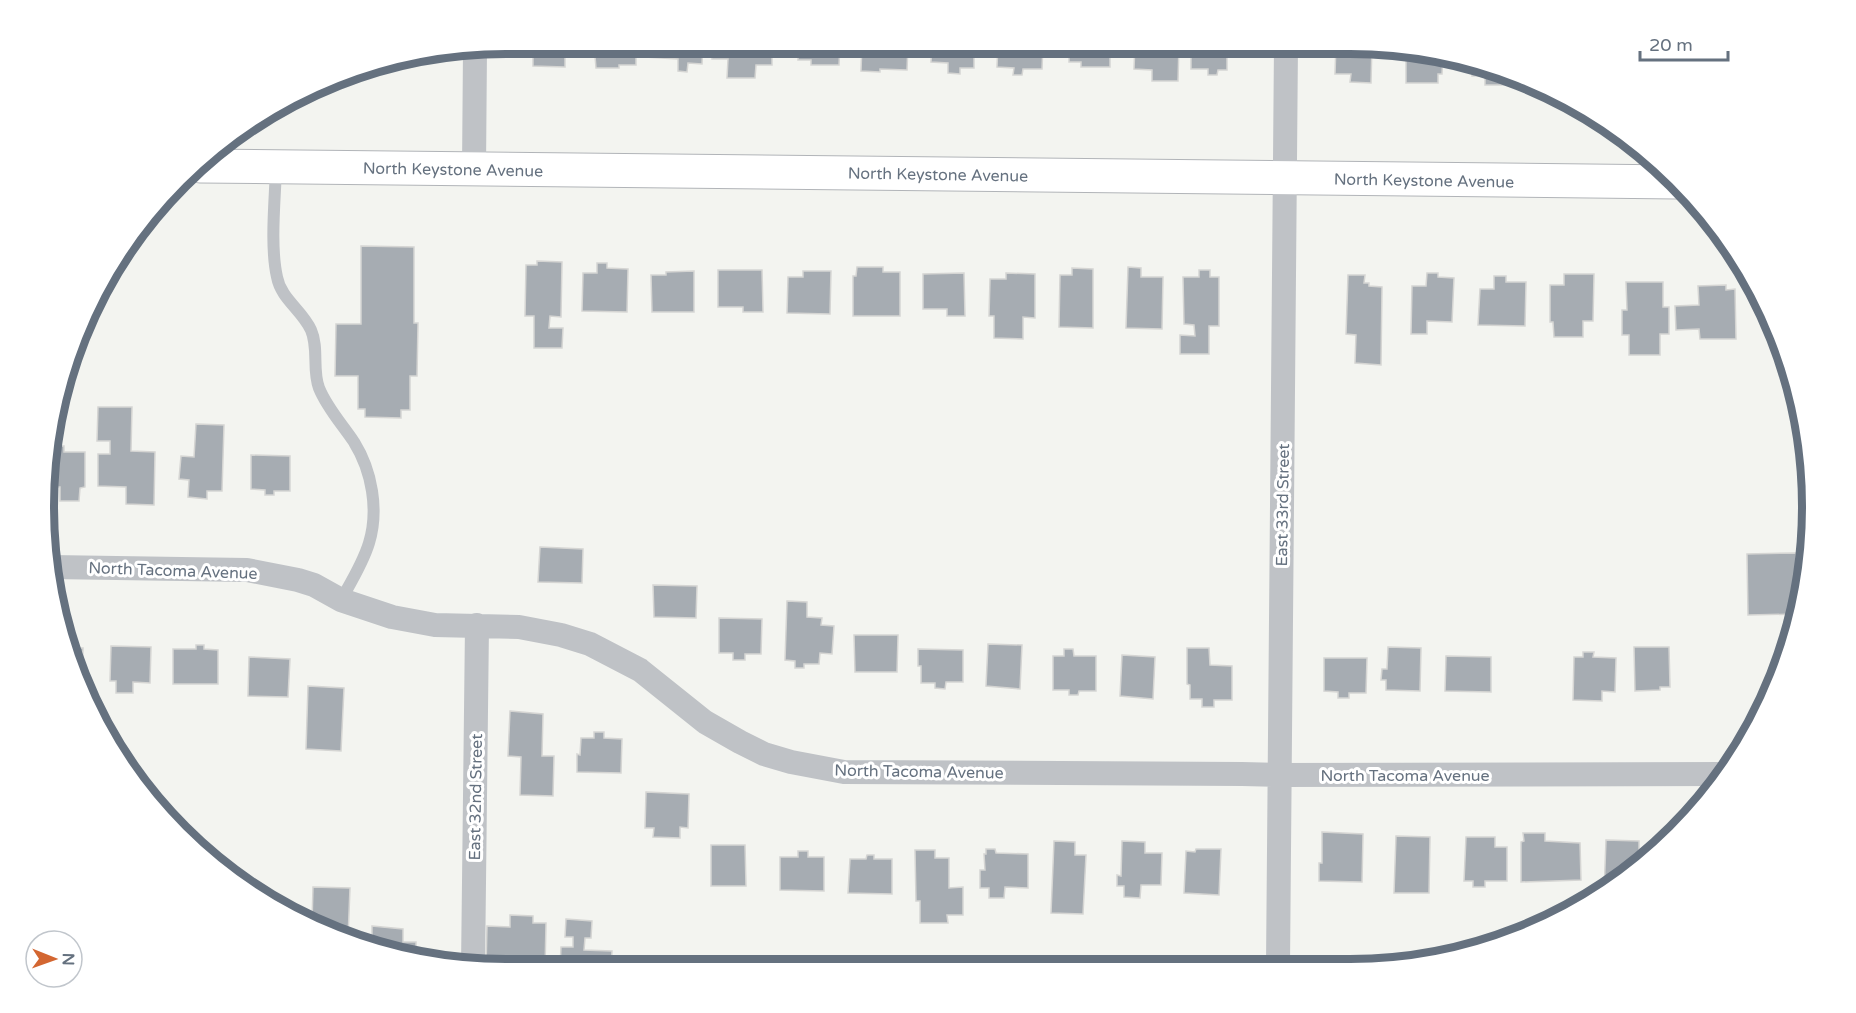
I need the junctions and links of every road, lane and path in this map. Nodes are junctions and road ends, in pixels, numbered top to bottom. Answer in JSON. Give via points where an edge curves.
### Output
{"nodes":[{"id":1,"x":1286,"y":54,"type":"edge"},
{"id":2,"x":475,"y":55,"type":"edge"},
{"id":3,"x":208,"y":166,"type":"edge"},
{"id":4,"x":276,"y":167,"type":"junction"},
{"id":5,"x":474,"y":169,"type":"junction"},
{"id":6,"x":1285,"y":178,"type":"junction"},
{"id":7,"x":1664,"y":182,"type":"edge"},
{"id":8,"x":58,"y":567,"type":"edge"},
{"id":9,"x":341,"y":600,"type":"junction"},
{"id":10,"x":477,"y":625,"type":"junction"},
{"id":11,"x":1714,"y":774,"type":"edge"},
{"id":12,"x":1279,"y":776,"type":"junction"},
{"id":13,"x":473,"y":958,"type":"edge"},
{"id":14,"x":1278,"y":959,"type":"edge"}],
"edges":[{"from":1,"to":6,"type":"street","name":"East 33rd Street"},
{"from":2,"to":5,"type":"street"},
{"from":3,"to":4,"type":"main road","name":"North Keystone Avenue"},
{"from":4,"to":5,"type":"main road","name":"North Keystone Avenue"},
{"from":4,"to":9,"type":"lane","via":[[277,280],[311,331],[319,388],[363,460],[371,487],[370,542]]},
{"from":5,"to":6,"type":"main road","name":"North Keystone Avenue"},
{"from":6,"to":7,"type":"main road","name":"North Keystone Avenue"},
{"from":6,"to":12,"type":"street","name":"East 33rd Street"},
{"from":8,"to":9,"type":"street","name":"North Tacoma Avenue","via":[[247,570],[314,585]]},
{"from":9,"to":10,"type":"street","name":"North Tacoma Avenue","via":[[419,623]]},
{"from":10,"to":12,"type":"street","name":"North Tacoma Avenue","via":[[535,629],[590,644],[640,670],[705,722],[740,742],[817,769]]},
{"from":10,"to":13,"type":"street","name":"East 32nd Street"},
{"from":11,"to":12,"type":"street","name":"North Tacoma Avenue"},
{"from":12,"to":14,"type":"street","name":"East 33rd Street"}]}
